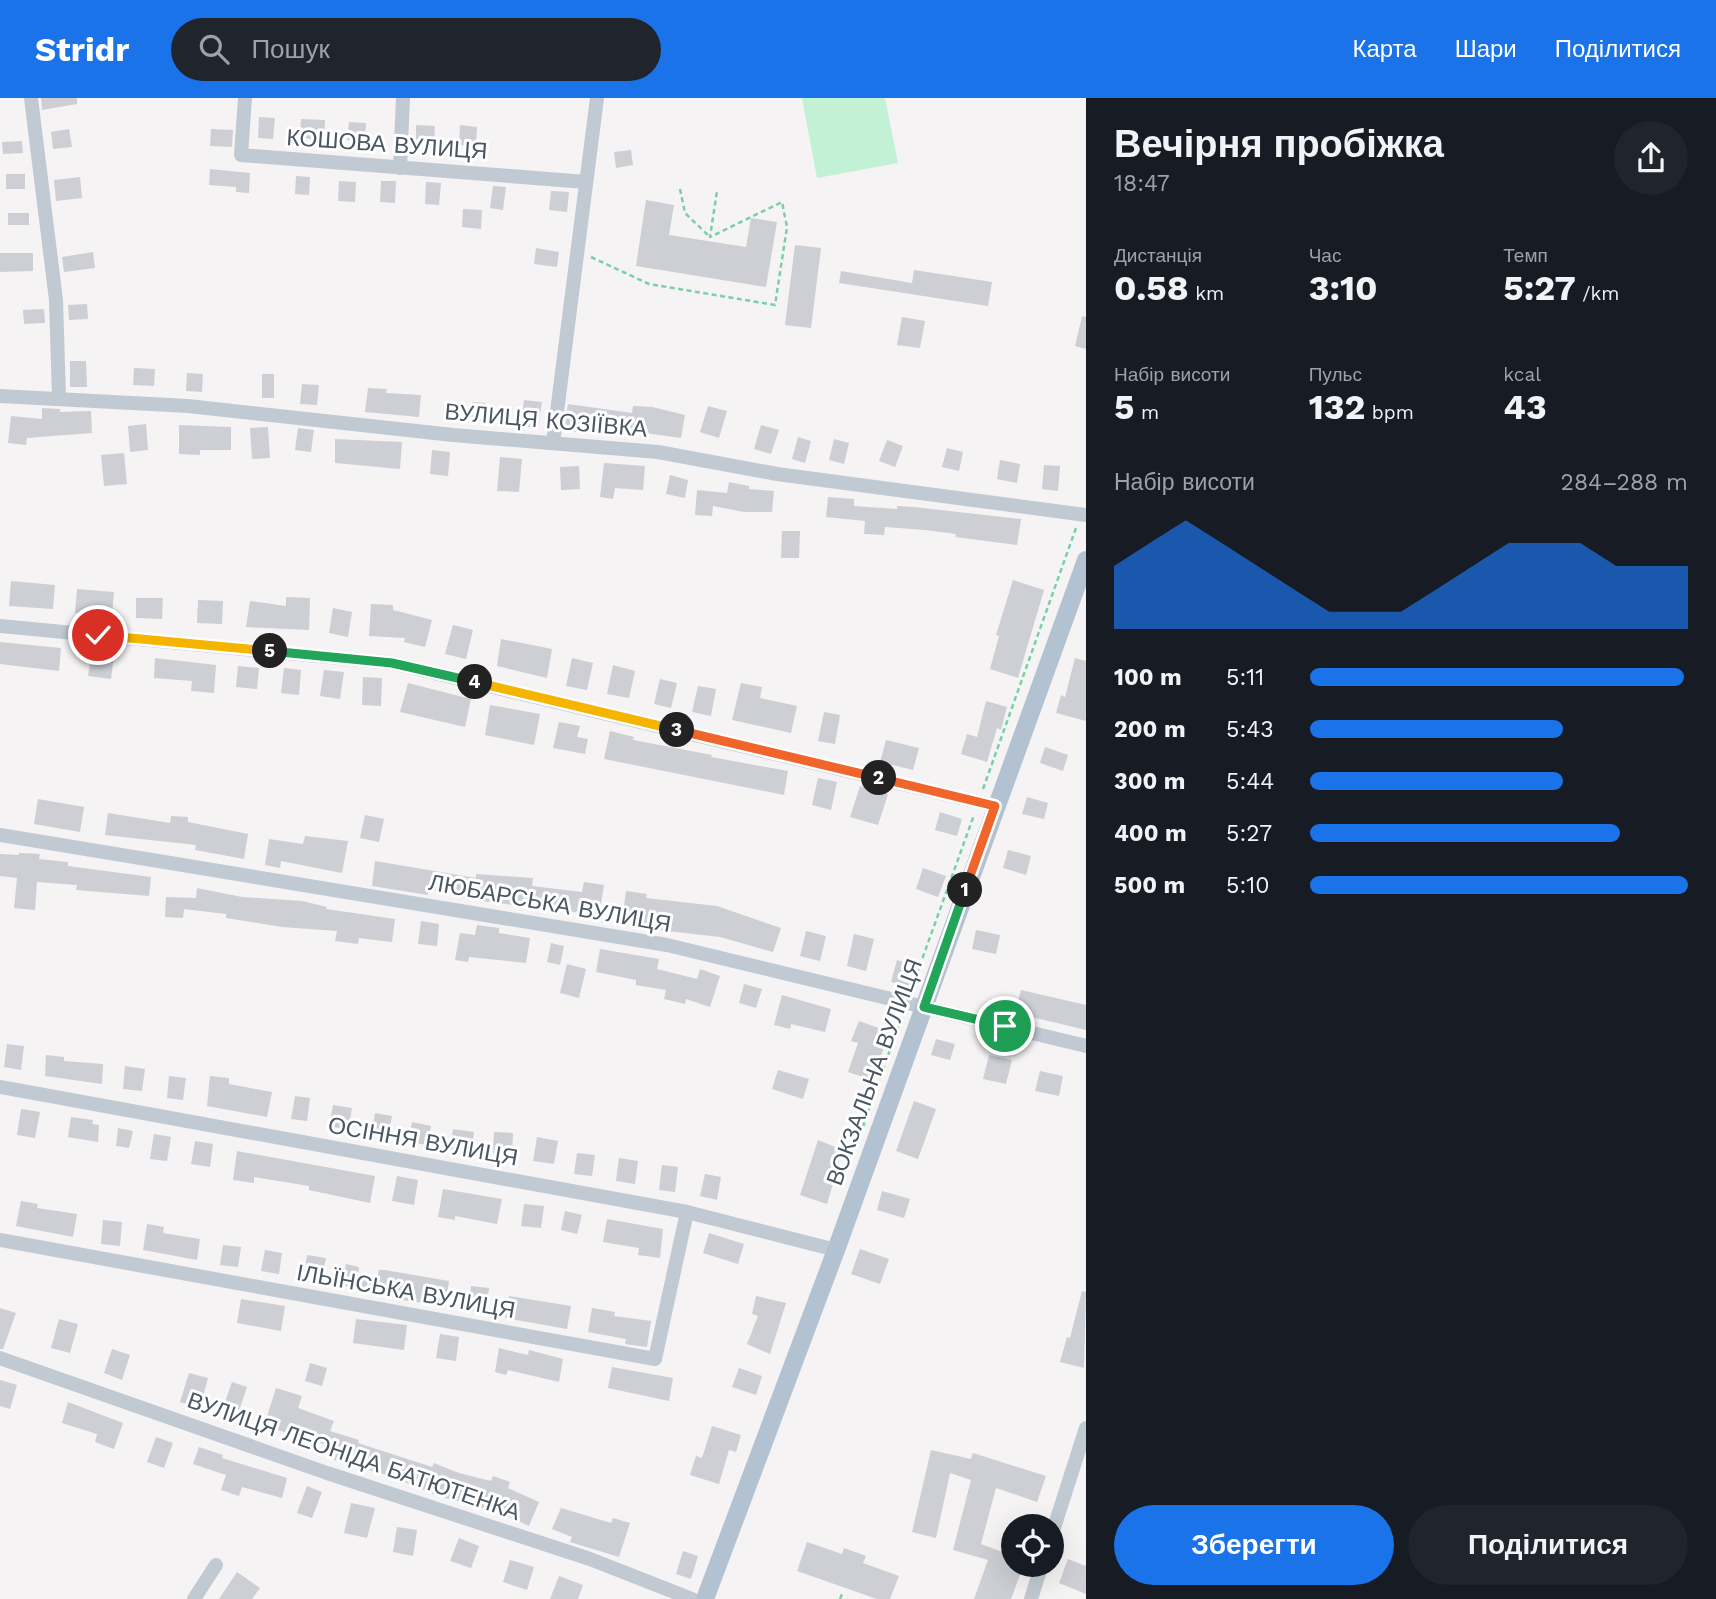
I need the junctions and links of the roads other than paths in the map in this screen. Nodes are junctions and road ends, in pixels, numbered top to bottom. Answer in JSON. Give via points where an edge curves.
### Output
{"nodes":[{"id":1,"x":31,"y":98,"type":"edge"},
{"id":2,"x":245,"y":98,"type":"edge"},
{"id":3,"x":403,"y":98,"type":"edge"},
{"id":4,"x":597,"y":98,"type":"edge"},
{"id":5,"x":400,"y":167,"type":"junction"},
{"id":6,"x":586,"y":182,"type":"junction"},
{"id":7,"x":0,"y":396,"type":"edge"},
{"id":8,"x":59,"y":398,"type":"junction"},
{"id":9,"x":553,"y":443,"type":"junction"},
{"id":10,"x":1084,"y":515,"type":"edge"},
{"id":11,"x":1086,"y":560,"type":"edge"},
{"id":12,"x":0,"y":626,"type":"edge"},
{"id":13,"x":987,"y":804,"type":"junction"},
{"id":14,"x":0,"y":835,"type":"edge"},
{"id":15,"x":915,"y":1005,"type":"junction"},
{"id":16,"x":1086,"y":1046,"type":"edge"},
{"id":17,"x":0,"y":1087,"type":"edge"},
{"id":18,"x":687,"y":1212,"type":"junction"},
{"id":19,"x":0,"y":1240,"type":"edge"},
{"id":20,"x":836,"y":1250,"type":"junction"},
{"id":21,"x":0,"y":1358,"type":"edge"},
{"id":22,"x":1086,"y":1429,"type":"edge"},
{"id":23,"x":1058,"y":1514,"type":"edge"},
{"id":24,"x":216,"y":1565,"type":"dead end"},
{"id":25,"x":1038,"y":1577,"type":"edge"},
{"id":26,"x":194,"y":1599,"type":"edge"},
{"id":27,"x":692,"y":1599,"type":"edge"},
{"id":28,"x":705,"y":1599,"type":"edge"},
{"id":29,"x":1031,"y":1599,"type":"edge"}],
"edges":[{"from":1,"to":8,"type":"street","via":[[56,300]]},
{"from":2,"to":5,"type":"street","name":"КОШОВА ВУЛИЦЯ","via":[[241,155]]},
{"from":3,"to":5,"type":"street"},
{"from":4,"to":6,"type":"street"},
{"from":5,"to":6,"type":"street","name":"КОШОВА ВУЛИЦЯ"},
{"from":6,"to":9,"type":"street"},
{"from":7,"to":8,"type":"street","name":"ВУЛИЦЯ КОЗІЇВКА"},
{"from":8,"to":9,"type":"street","name":"ВУЛИЦЯ КОЗІЇВКА"},
{"from":9,"to":10,"type":"street","name":"ВУЛИЦЯ КОЗІЇВКА","via":[[658,452],[777,474]]},
{"from":11,"to":13,"type":"main road","name":"ВОКЗАЛЬНА ВУЛИЦЯ"},
{"from":12,"to":13,"type":"street","via":[[392,663]]},
{"from":13,"to":15,"type":"main road","name":"ВОКЗАЛЬНА ВУЛИЦЯ"},
{"from":14,"to":15,"type":"street","name":"ЛЮБАРСЬКА ВУЛИЦЯ","via":[[667,946]]},
{"from":15,"to":16,"type":"street","name":"ЛЮБАРСЬКА ВУЛИЦЯ"},
{"from":15,"to":20,"type":"main road","name":"ВОКЗАЛЬНА ВУЛИЦЯ"},
{"from":17,"to":18,"type":"street","name":"ОСІННЯ ВУЛИЦЯ"},
{"from":18,"to":19,"type":"street","name":"ІЛЬЇНСЬКА ВУЛИЦЯ","via":[[655,1359]]},
{"from":18,"to":20,"type":"street","name":"ОСІННЯ ВУЛИЦЯ"},
{"from":20,"to":28,"type":"main road","name":"ВОКЗАЛЬНА ВУЛИЦЯ"},
{"from":21,"to":27,"type":"street","name":"ВУЛИЦЯ ЛЕОНІДА БАТЮТЕНКА","via":[[590,1559]]},
{"from":22,"to":23,"type":"street"},
{"from":24,"to":26,"type":"street"},
{"from":25,"to":29,"type":"street"}]}
